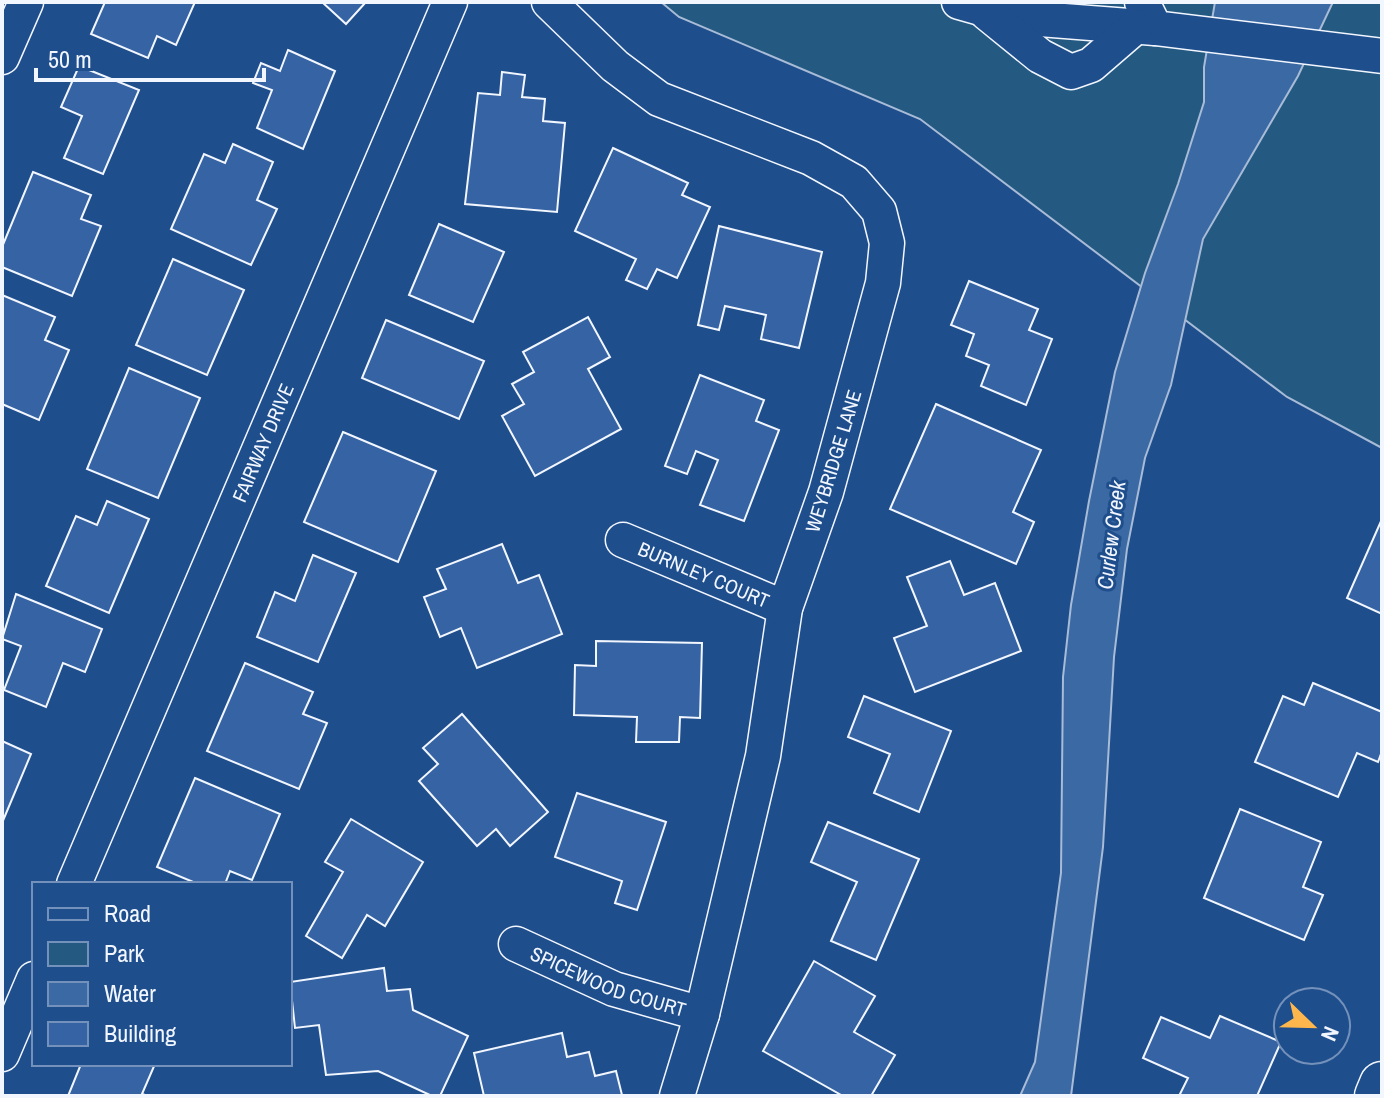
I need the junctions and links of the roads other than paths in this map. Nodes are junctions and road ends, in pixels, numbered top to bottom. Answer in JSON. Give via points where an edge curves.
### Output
{"nodes":[{"id":1,"x":26,"y":2,"type":"edge"},
{"id":2,"x":450,"y":2,"type":"edge"},
{"id":3,"x":549,"y":2,"type":"edge"},
{"id":4,"x":973,"y":8,"type":"edge"},
{"id":5,"x":1149,"y":17,"type":"edge"},
{"id":6,"x":2,"y":57,"type":"edge"},
{"id":7,"x":1373,"y":59,"type":"edge"},
{"id":8,"x":623,"y":540,"type":"dead end"},
{"id":9,"x":785,"y":608,"type":"junction"},
{"id":10,"x":75,"y":882,"type":"edge"},
{"id":11,"x":516,"y":944,"type":"dead end"},
{"id":12,"x":32,"y":984,"type":"edge"},
{"id":13,"x":702,"y":1014,"type":"junction"},
{"id":14,"x":2,"y":1054,"type":"edge"},
{"id":15,"x":1382,"y":1084,"type":"edge"},
{"id":16,"x":677,"y":1096,"type":"edge"},
{"id":17,"x":1377,"y":1096,"type":"edge"}],
"edges":[{"from":1,"to":6,"type":"street"},
{"from":2,"to":10,"type":"street","name":"FAIRWAY DRIVE"},
{"from":3,"to":9,"type":"street","name":"WEYBRIDGE LANE","via":[[615,66],[659,99],[811,158],[854,182],[879,211],[887,243],[883,283],[826,492]]},
{"from":4,"to":5,"type":"street"},
{"from":4,"to":5,"type":"street","via":[[1071,72],[1091,65]]},
{"from":5,"to":7,"type":"street"},
{"from":8,"to":9,"type":"street","name":"BURNLEY COURT"},
{"from":9,"to":13,"type":"street","name":"WEYBRIDGE LANE","via":[[763,756]]},
{"from":11,"to":13,"type":"street","name":"SPICEWOOD COURT","via":[[614,989]]},
{"from":12,"to":14,"type":"street"},
{"from":13,"to":16,"type":"street","name":"WEYBRIDGE LANE"},
{"from":15,"to":17,"type":"main road"}]}
